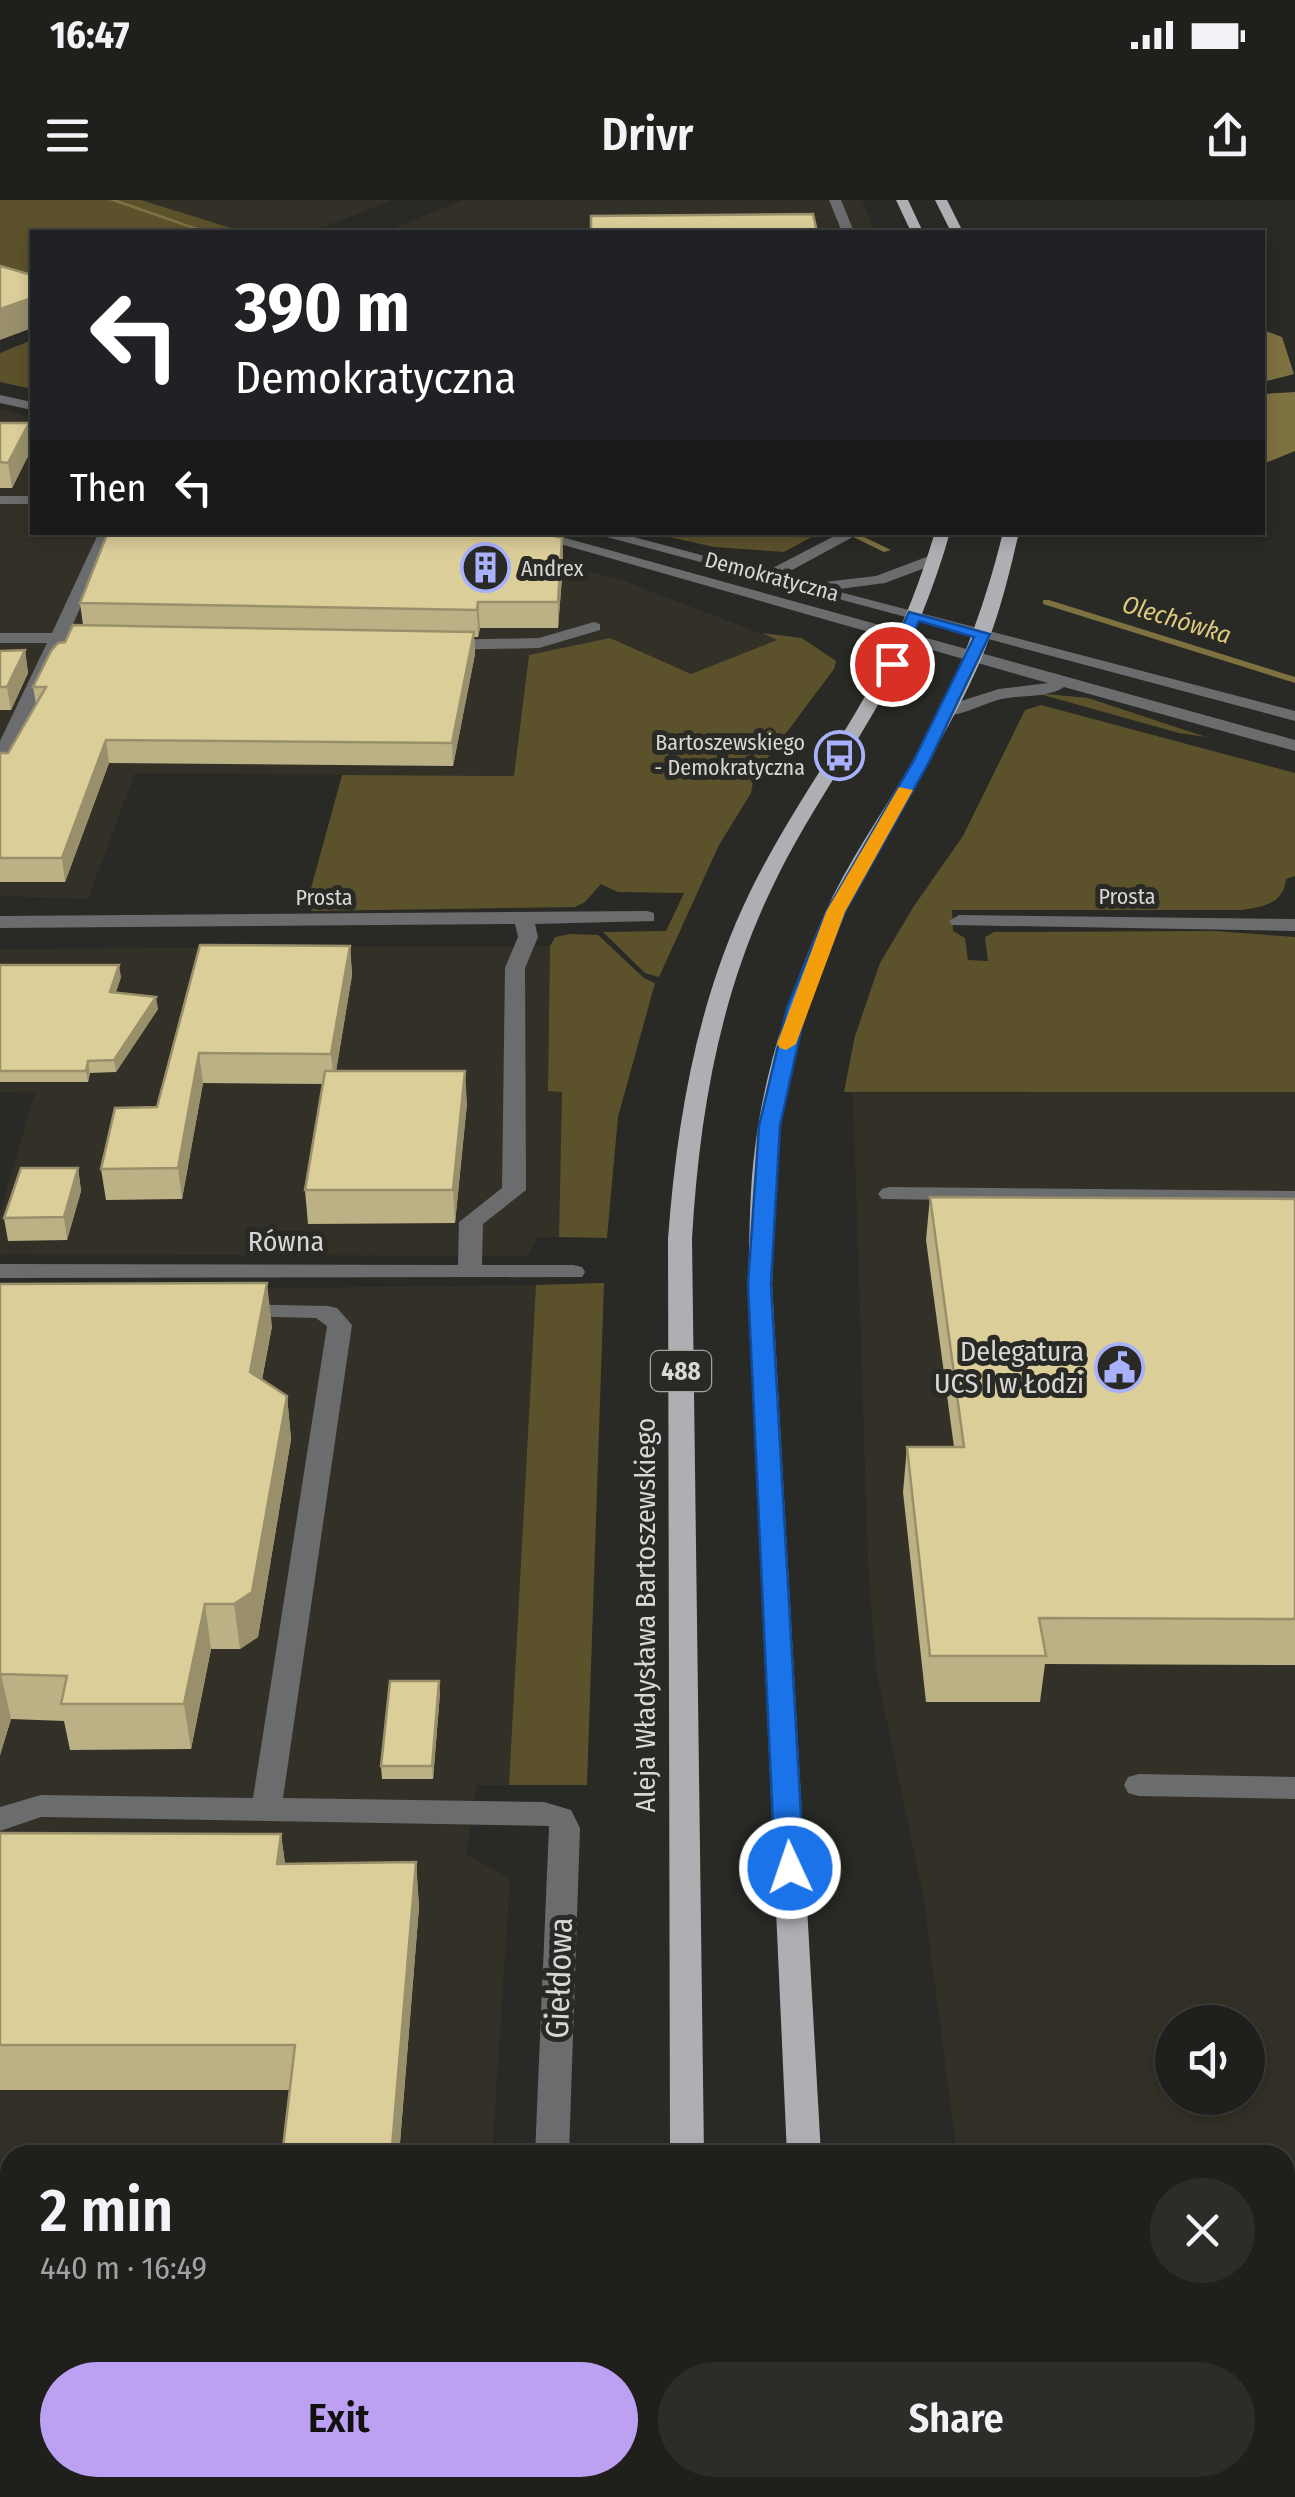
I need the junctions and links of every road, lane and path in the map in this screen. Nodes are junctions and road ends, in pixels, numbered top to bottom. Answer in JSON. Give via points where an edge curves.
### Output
{"nodes":[{"id":1,"x":835,"y":200,"type":"edge"},
{"id":2,"x":902,"y":200,"type":"edge"},
{"id":3,"x":941,"y":200,"type":"edge"},
{"id":4,"x":847,"y":230,"type":"edge"},
{"id":5,"x":917,"y":230,"type":"edge"},
{"id":6,"x":956,"y":230,"type":"edge"},
{"id":7,"x":0,"y":399,"type":"edge"},
{"id":8,"x":30,"y":406,"type":"edge"},
{"id":9,"x":0,"y":500,"type":"edge"},
{"id":10,"x":28,"y":500,"type":"edge"},
{"id":11,"x":106,"y":535,"type":"edge"},
{"id":12,"x":537,"y":535,"type":"edge"},
{"id":13,"x":606,"y":535,"type":"edge"},
{"id":14,"x":850,"y":535,"type":"edge"},
{"id":15,"x":942,"y":535,"type":"edge"},
{"id":16,"x":1010,"y":535,"type":"edge"},
{"id":17,"x":935,"y":559,"type":"junction"},
{"id":18,"x":769,"y":576,"type":"junction"},
{"id":19,"x":802,"y":584,"type":"junction"},
{"id":20,"x":910,"y":626,"type":"junction"},
{"id":21,"x":594,"y":627,"type":"dead end"},
{"id":22,"x":983,"y":634,"type":"junction"},
{"id":23,"x":0,"y":638,"type":"edge"},
{"id":24,"x":58,"y":638,"type":"junction"},
{"id":25,"x":116,"y":639,"type":"edge"},
{"id":26,"x":425,"y":644,"type":"edge"},
{"id":27,"x":974,"y":656,"type":"junction"},
{"id":28,"x":1080,"y":688,"type":"junction"},
{"id":29,"x":948,"y":711,"type":"junction"},
{"id":30,"x":1295,"y":716,"type":"edge"},
{"id":31,"x":1295,"y":746,"type":"edge"},
{"id":32,"x":0,"y":760,"type":"edge"},
{"id":33,"x":647,"y":917,"type":"dead end"},
{"id":34,"x":524,"y":921,"type":"junction"},
{"id":35,"x":959,"y":921,"type":"dead end"},
{"id":36,"x":0,"y":922,"type":"edge"},
{"id":37,"x":1295,"y":925,"type":"edge"},
{"id":38,"x":890,"y":1194,"type":"dead end"},
{"id":39,"x":1295,"y":1198,"type":"edge"},
{"id":40,"x":0,"y":1271,"type":"edge"},
{"id":41,"x":470,"y":1272,"type":"junction"},
{"id":42,"x":573,"y":1272,"type":"dead end"},
{"id":43,"x":217,"y":1312,"type":"edge"},
{"id":44,"x":1139,"y":1785,"type":"dead end"},
{"id":45,"x":1295,"y":1788,"type":"edge"},
{"id":46,"x":266,"y":1810,"type":"junction"},
{"id":47,"x":0,"y":1819,"type":"edge"},
{"id":48,"x":552,"y":2145,"type":"edge"},
{"id":49,"x":687,"y":2145,"type":"edge"},
{"id":50,"x":803,"y":2145,"type":"edge"}],
"edges":[{"from":1,"to":4,"type":"street"},
{"from":2,"to":5,"type":"main road"},
{"from":3,"to":6,"type":"main road"},
{"from":7,"to":8,"type":"street"},
{"from":9,"to":10,"type":"street"},
{"from":11,"to":24,"type":"street"},
{"from":12,"to":20,"type":"street","name":"Demokratyczna"},
{"from":13,"to":18,"type":"street","name":"Demokratyczna"},
{"from":14,"to":18,"type":"street"},
{"from":15,"to":17,"type":"main road","name":"Aleja Władysława Bartoszewskiego","number":"488"},
{"from":16,"to":22,"type":"main road"},
{"from":17,"to":19,"type":"street","via":[[879,580]]},
{"from":17,"to":20,"type":"main road","name":"Aleja Władysława Bartoszewskiego","number":"488"},
{"from":18,"to":19,"type":"street","name":"Demokratyczna"},
{"from":19,"to":20,"type":"street","name":"Demokratyczna"},
{"from":20,"to":22,"type":"street","name":"Demokratyczna"},
{"from":20,"to":27,"type":"street","name":"Demokratyczna"},
{"from":20,"to":49,"type":"main road","name":"Aleja Władysława Bartoszewskiego","number":"488","via":[[761,892],[713,1014],[690,1117],[680,1239]]},
{"from":21,"to":26,"type":"street","via":[[514,646]]},
{"from":22,"to":27,"type":"main road"},
{"from":22,"to":30,"type":"street","name":"Demokratyczna"},
{"from":23,"to":24,"type":"street"},
{"from":24,"to":25,"type":"street"},
{"from":24,"to":32,"type":"street"},
{"from":27,"to":28,"type":"street","name":"Demokratyczna"},
{"from":27,"to":29,"type":"main road"},
{"from":28,"to":29,"type":"street","via":[[1009,691]]},
{"from":28,"to":31,"type":"street","name":"Demokratyczna"},
{"from":29,"to":50,"type":"main road","via":[[829,928],[792,1026],[766,1149],[760,1284]]},
{"from":33,"to":34,"type":"street","name":"Prosta"},
{"from":34,"to":36,"type":"street","name":"Prosta"},
{"from":34,"to":41,"type":"street","via":[[528,937],[515,968],[514,1190],[471,1222]]},
{"from":35,"to":37,"type":"street","name":"Prosta"},
{"from":38,"to":39,"type":"street"},
{"from":40,"to":41,"type":"street","name":"Równa"},
{"from":41,"to":42,"type":"street","name":"Równa"},
{"from":43,"to":46,"type":"street","via":[[316,1311],[340,1325]]},
{"from":44,"to":45,"type":"street"},
{"from":46,"to":47,"type":"street","via":[[41,1806]]},
{"from":46,"to":48,"type":"street","name":"Giełdowa","via":[[560,1818]]}]}
